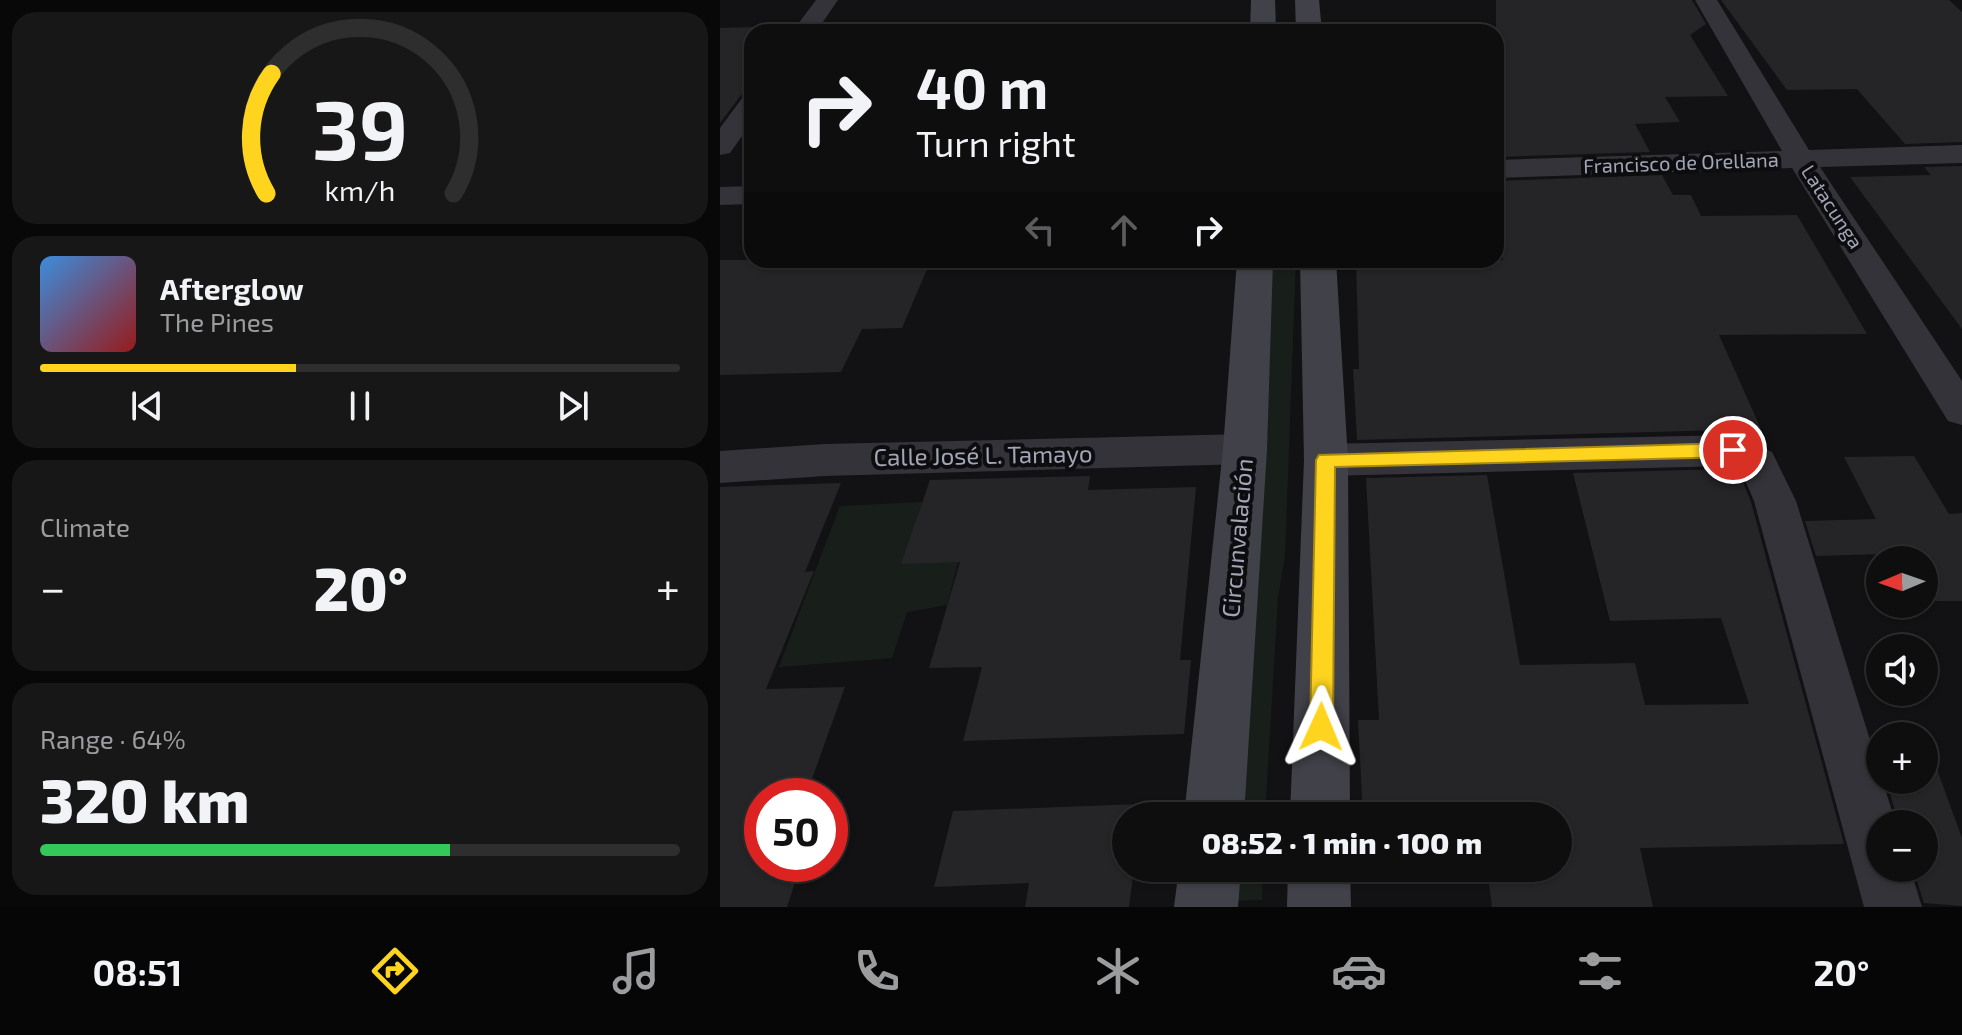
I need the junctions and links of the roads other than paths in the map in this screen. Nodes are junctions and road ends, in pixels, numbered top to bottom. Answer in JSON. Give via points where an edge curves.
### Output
{"nodes":[{"id":1,"x":827,"y":0,"type":"edge"},
{"id":2,"x":1263,"y":0,"type":"edge"},
{"id":3,"x":1307,"y":0,"type":"edge"},
{"id":4,"x":1706,"y":0,"type":"edge"},
{"id":5,"x":810,"y":24,"type":"edge"},
{"id":6,"x":1263,"y":24,"type":"edge"},
{"id":7,"x":1308,"y":24,"type":"edge"},
{"id":8,"x":744,"y":114,"type":"edge"},
{"id":9,"x":720,"y":147,"type":"edge"},
{"id":10,"x":1962,"y":154,"type":"edge"},
{"id":11,"x":1801,"y":160,"type":"junction"},
{"id":12,"x":1504,"y":169,"type":"edge"},
{"id":13,"x":744,"y":195,"type":"edge"},
{"id":14,"x":720,"y":196,"type":"edge"},
{"id":15,"x":1255,"y":268,"type":"edge"},
{"id":16,"x":1318,"y":268,"type":"edge"},
{"id":17,"x":1962,"y":411,"type":"edge"},
{"id":18,"x":1245,"y":449,"type":"junction"},
{"id":19,"x":1326,"y":460,"type":"junction"},
{"id":20,"x":720,"y":467,"type":"edge"},
{"id":21,"x":1215,"y":802,"type":"edge"},
{"id":22,"x":1320,"y":802,"type":"edge"},
{"id":23,"x":1866,"y":813,"type":"edge"},
{"id":24,"x":1209,"y":882,"type":"edge"},
{"id":25,"x":1319,"y":882,"type":"edge"},
{"id":26,"x":1886,"y":882,"type":"edge"},
{"id":27,"x":1206,"y":907,"type":"edge"},
{"id":28,"x":1319,"y":907,"type":"edge"},
{"id":29,"x":1893,"y":907,"type":"edge"}],
"edges":[{"from":1,"to":5,"type":"street"},
{"from":2,"to":6,"type":"main road"},
{"from":3,"to":7,"type":"main road"},
{"from":4,"to":11,"type":"street","name":"Latacunga"},
{"from":8,"to":9,"type":"street"},
{"from":10,"to":11,"type":"street","name":"Francisco de Orellana"},
{"from":11,"to":12,"type":"street","name":"Francisco de Orellana"},
{"from":11,"to":17,"type":"street","name":"Latacunga"},
{"from":13,"to":14,"type":"street"},
{"from":15,"to":18,"type":"main road","name":"Circunvalación"},
{"from":16,"to":19,"type":"main road"},
{"from":18,"to":20,"type":"street","name":"Calle José L. Tamayo"},
{"from":18,"to":21,"type":"main road","name":"Circunvalación"},
{"from":19,"to":22,"type":"main road"},
{"from":19,"to":23,"type":"street","via":[[1733,450],[1758,463],[1775,501]]},
{"from":24,"to":27,"type":"main road"},
{"from":25,"to":28,"type":"main road"},
{"from":26,"to":29,"type":"street"}]}
